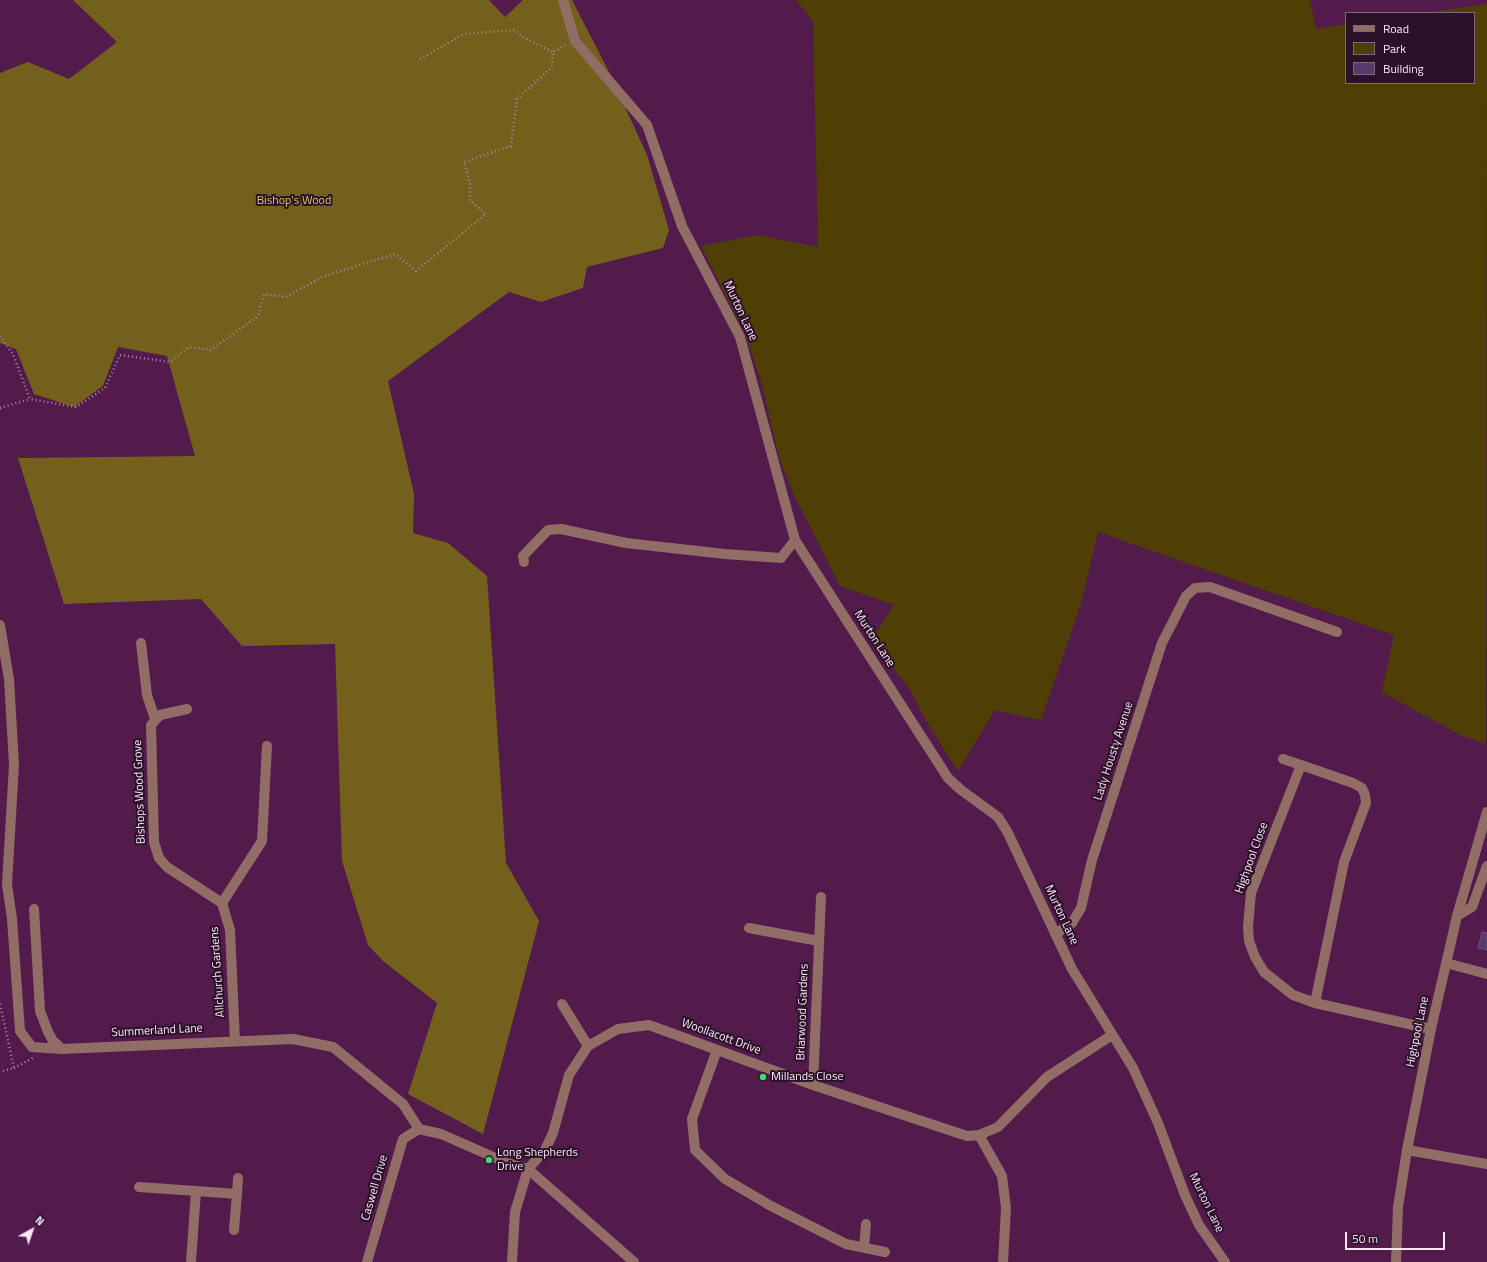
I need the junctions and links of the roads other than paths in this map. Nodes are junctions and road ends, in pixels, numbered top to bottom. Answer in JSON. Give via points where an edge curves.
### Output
{"nodes":[{"id":1,"x":563,"y":0,"type":"edge"},
{"id":2,"x":795,"y":540,"type":"junction"},
{"id":3,"x":524,"y":562,"type":"dead end"},
{"id":4,"x":0,"y":625,"type":"edge"},
{"id":5,"x":1337,"y":632,"type":"dead end"},
{"id":6,"x":141,"y":643,"type":"dead end"},
{"id":7,"x":187,"y":708,"type":"dead end"},
{"id":8,"x":155,"y":719,"type":"junction"},
{"id":9,"x":267,"y":746,"type":"dead end"},
{"id":10,"x":1283,"y":759,"type":"dead end"},
{"id":11,"x":1301,"y":765,"type":"junction"},
{"id":12,"x":1487,"y":812,"type":"edge"},
{"id":13,"x":1486,"y":823,"type":"edge"},
{"id":14,"x":1487,"y":866,"type":"edge"},
{"id":15,"x":821,"y":897,"type":"dead end"},
{"id":16,"x":222,"y":903,"type":"junction"},
{"id":17,"x":34,"y":909,"type":"dead end"},
{"id":18,"x":1457,"y":916,"type":"junction"},
{"id":19,"x":748,"y":928,"type":"dead end"},
{"id":20,"x":1055,"y":934,"type":"junction"},
{"id":21,"x":818,"y":941,"type":"junction"},
{"id":22,"x":1446,"y":963,"type":"junction"},
{"id":23,"x":1487,"y":974,"type":"edge"},
{"id":24,"x":1315,"y":1003,"type":"junction"},
{"id":25,"x":562,"y":1004,"type":"dead end"},
{"id":26,"x":1431,"y":1029,"type":"junction"},
{"id":27,"x":1112,"y":1035,"type":"junction"},
{"id":28,"x":235,"y":1041,"type":"junction"},
{"id":29,"x":588,"y":1046,"type":"junction"},
{"id":30,"x":62,"y":1049,"type":"junction"},
{"id":31,"x":717,"y":1050,"type":"junction"},
{"id":32,"x":813,"y":1085,"type":"junction"},
{"id":33,"x":419,"y":1129,"type":"junction"},
{"id":34,"x":979,"y":1135,"type":"junction"},
{"id":35,"x":1407,"y":1150,"type":"junction"},
{"id":36,"x":1487,"y":1164,"type":"edge"},
{"id":37,"x":528,"y":1170,"type":"junction"},
{"id":38,"x":238,"y":1178,"type":"dead end"},
{"id":39,"x":139,"y":1186,"type":"dead end"},
{"id":40,"x":196,"y":1191,"type":"junction"},
{"id":41,"x":237,"y":1194,"type":"junction"},
{"id":42,"x":866,"y":1224,"type":"dead end"},
{"id":43,"x":234,"y":1230,"type":"dead end"},
{"id":44,"x":864,"y":1247,"type":"junction"},
{"id":45,"x":885,"y":1252,"type":"dead end"},
{"id":46,"x":191,"y":1262,"type":"edge"},
{"id":47,"x":367,"y":1262,"type":"edge"},
{"id":48,"x":512,"y":1262,"type":"edge"},
{"id":49,"x":634,"y":1262,"type":"edge"},
{"id":50,"x":1003,"y":1262,"type":"edge"},
{"id":51,"x":1225,"y":1262,"type":"edge"},
{"id":52,"x":1396,"y":1262,"type":"edge"}],
"edges":[{"from":1,"to":2,"type":"street","name":"Murton Lane","via":[[575,40],[647,125],[682,226],[740,337]]},
{"from":2,"to":3,"type":"street","via":[[781,558],[626,543],[561,529],[548,530],[523,556]]},
{"from":2,"to":20,"type":"street","name":"Murton Lane","via":[[948,778],[998,817]]},
{"from":4,"to":30,"type":"street","name":"Summerland Lane","via":[[9,679],[14,765],[7,884],[20,1031],[32,1047]]},
{"from":5,"to":20,"type":"street","name":"Lady Housty Avenue","via":[[1210,587],[1195,588],[1186,596],[1162,643],[1092,860],[1081,908],[1072,923]]},
{"from":6,"to":8,"type":"street","via":[[146,695]]},
{"from":7,"to":8,"type":"street","via":[[160,715]]},
{"from":8,"to":16,"type":"street","name":"Bishops Wood Grove","via":[[151,725],[151,733],[155,850],[168,867]]},
{"from":9,"to":16,"type":"street","via":[[262,841]]},
{"from":10,"to":11,"type":"street"},
{"from":11,"to":24,"type":"street","name":"Highpool Close","via":[[1252,893],[1248,926],[1249,941],[1264,972],[1293,995]]},
{"from":11,"to":24,"type":"street","via":[[1362,788],[1366,804],[1344,862]]},
{"from":12,"to":13,"type":"street","name":"Highpool Lane"},
{"from":13,"to":18,"type":"street","name":"Highpool Lane"},
{"from":14,"to":18,"type":"street","via":[[1472,907]]},
{"from":15,"to":21,"type":"street","name":"Briarwood Gardens"},
{"from":16,"to":28,"type":"street","name":"Allchurch Gardens","via":[[230,930]]},
{"from":17,"to":30,"type":"street","via":[[40,1011],[53,1041]]},
{"from":18,"to":22,"type":"street","name":"Highpool Lane"},
{"from":19,"to":21,"type":"street"},
{"from":20,"to":27,"type":"street","name":"Murton Lane","via":[[1072,969]]},
{"from":21,"to":32,"type":"street","name":"Briarwood Gardens"},
{"from":22,"to":23,"type":"street"},
{"from":22,"to":26,"type":"street","name":"Highpool Lane"},
{"from":24,"to":26,"type":"street","name":"Highpool Close"},
{"from":25,"to":29,"type":"street"},
{"from":26,"to":35,"type":"street","name":"Highpool Lane"},
{"from":27,"to":34,"type":"street","via":[[1047,1077],[998,1127]]},
{"from":27,"to":51,"type":"street","name":"Murton Lane","via":[[1136,1074],[1199,1225]]},
{"from":28,"to":30,"type":"street","name":"Summerland Lane"},
{"from":28,"to":33,"type":"street","name":"Summerland Lane","via":[[292,1039],[333,1047],[403,1104]]},
{"from":29,"to":31,"type":"street","name":"Woollacott Drive","via":[[618,1029],[649,1025]]},
{"from":29,"to":37,"type":"street","name":"Woollacott Drive","via":[[569,1075],[553,1134],[546,1150]]},
{"from":31,"to":32,"type":"street","name":"Woollacott Drive"},
{"from":31,"to":44,"type":"street","via":[[692,1119],[695,1150],[725,1180],[846,1244]]},
{"from":32,"to":34,"type":"street","name":"Woollacott Drive","via":[[967,1136]]},
{"from":33,"to":37,"type":"street","via":[[440,1134]]},
{"from":33,"to":47,"type":"street","name":"Caswell Drive","via":[[403,1139]]},
{"from":34,"to":50,"type":"street","via":[[1002,1176],[1006,1208]]},
{"from":35,"to":36,"type":"street"},
{"from":35,"to":52,"type":"street","name":"Highpool Lane","via":[[1398,1207]]},
{"from":37,"to":48,"type":"street","via":[[515,1212]]},
{"from":37,"to":49,"type":"street"},
{"from":38,"to":41,"type":"street"},
{"from":39,"to":40,"type":"street"},
{"from":40,"to":41,"type":"street"},
{"from":40,"to":46,"type":"street"},
{"from":41,"to":43,"type":"street"},
{"from":42,"to":44,"type":"street"},
{"from":44,"to":45,"type":"street"}]}
